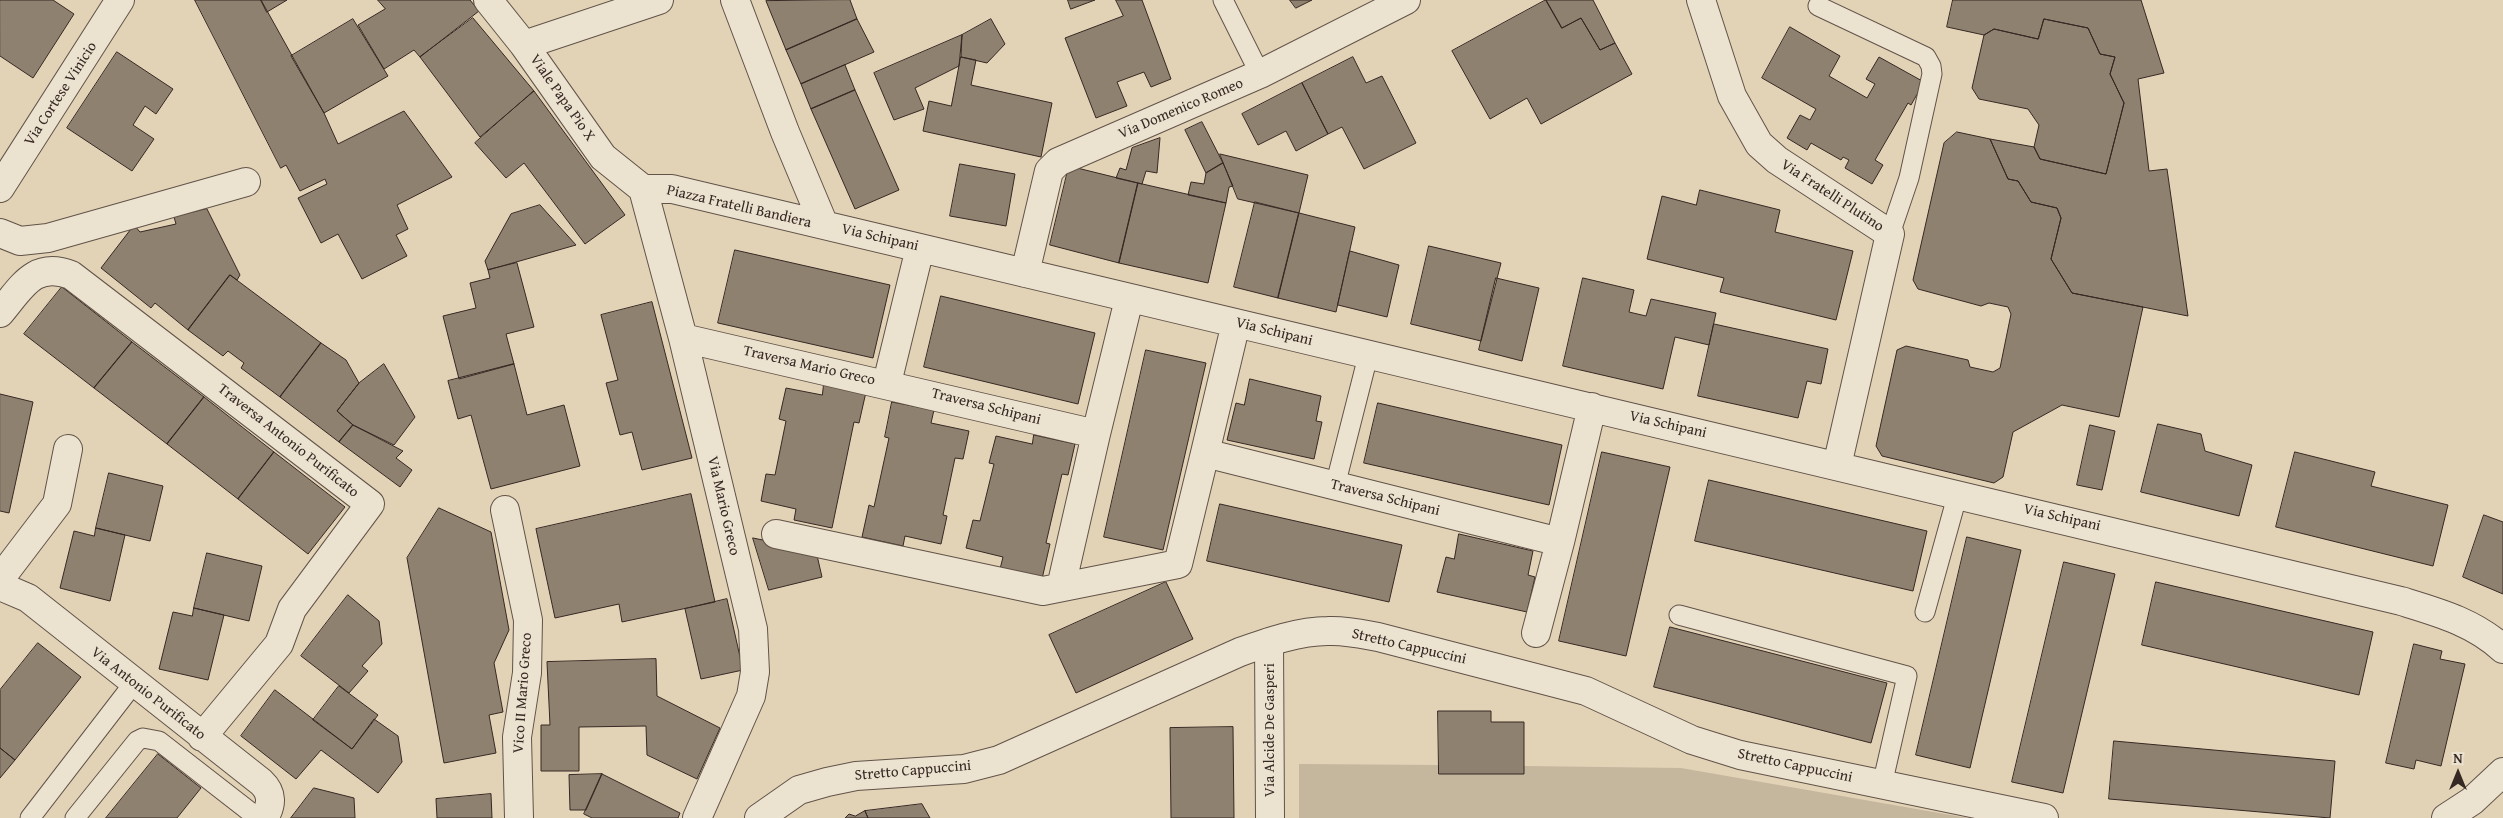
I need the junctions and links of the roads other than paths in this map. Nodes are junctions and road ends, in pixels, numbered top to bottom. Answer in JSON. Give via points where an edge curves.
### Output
{"nodes":[{"id":1,"x":120,"y":0,"type":"edge"},
{"id":2,"x":488,"y":0,"type":"edge"},
{"id":3,"x":659,"y":0,"type":"edge"},
{"id":4,"x":736,"y":0,"type":"edge"},
{"id":5,"x":1223,"y":0,"type":"edge"},
{"id":6,"x":1406,"y":0,"type":"edge"},
{"id":7,"x":1701,"y":0,"type":"edge"},
{"id":8,"x":1818,"y":6,"type":"dead end"},
{"id":9,"x":524,"y":45,"type":"junction"},
{"id":10,"x":1260,"y":74,"type":"junction"},
{"id":11,"x":246,"y":182,"type":"dead end"},
{"id":12,"x":0,"y":188,"type":"edge"},
{"id":13,"x":643,"y":189,"type":"junction"},
{"id":14,"x":824,"y":226,"type":"junction"},
{"id":15,"x":0,"y":233,"type":"edge"},
{"id":16,"x":1890,"y":234,"type":"junction"},
{"id":17,"x":920,"y":248,"type":"junction"},
{"id":18,"x":1025,"y":273,"type":"junction"},
{"id":19,"x":1129,"y":298,"type":"junction"},
{"id":20,"x":0,"y":312,"type":"edge"},
{"id":21,"x":1236,"y":323,"type":"junction"},
{"id":22,"x":683,"y":338,"type":"junction"},
{"id":23,"x":1368,"y":356,"type":"junction"},
{"id":24,"x":887,"y":383,"type":"junction"},
{"id":25,"x":1592,"y":407,"type":"junction"},
{"id":26,"x":1096,"y":434,"type":"junction"},
{"id":27,"x":68,"y":449,"type":"dead end"},
{"id":28,"x":1205,"y":453,"type":"junction"},
{"id":29,"x":1837,"y":466,"type":"junction"},
{"id":30,"x":1335,"y":486,"type":"junction"},
{"id":31,"x":1958,"y":493,"type":"junction"},
{"id":32,"x":505,"y":510,"type":"dead end"},
{"id":33,"x":776,"y":534,"type":"dead end"},
{"id":34,"x":1560,"y":542,"type":"junction"},
{"id":35,"x":0,"y":579,"type":"edge"},
{"id":36,"x":0,"y":586,"type":"edge"},
{"id":37,"x":1061,"y":587,"type":"junction"},
{"id":38,"x":1925,"y":612,"type":"dead end"},
{"id":39,"x":1679,"y":615,"type":"dead end"},
{"id":40,"x":1536,"y":632,"type":"dead end"},
{"id":41,"x":1270,"y":642,"type":"junction"},
{"id":42,"x":2503,"y":649,"type":"edge"},
{"id":43,"x":134,"y":684,"type":"junction"},
{"id":44,"x":202,"y":737,"type":"junction"},
{"id":45,"x":2503,"y":772,"type":"edge"},
{"id":46,"x":1882,"y":785,"type":"junction"},
{"id":47,"x":30,"y":818,"type":"edge"},
{"id":48,"x":75,"y":818,"type":"edge"},
{"id":49,"x":258,"y":818,"type":"edge"},
{"id":50,"x":264,"y":818,"type":"edge"},
{"id":51,"x":519,"y":818,"type":"edge"},
{"id":52,"x":697,"y":818,"type":"edge"},
{"id":53,"x":759,"y":818,"type":"edge"},
{"id":54,"x":1270,"y":818,"type":"edge"},
{"id":55,"x":2044,"y":818,"type":"edge"},
{"id":56,"x":2446,"y":818,"type":"edge"}],
"edges":[{"from":1,"to":12,"type":"street","name":"Via Cortese Vinicio"},
{"from":2,"to":9,"type":"street","name":"Viale Papa Pio X"},
{"from":3,"to":9,"type":"street"},
{"from":4,"to":14,"type":"street","name":"Piazza Fratelli Bandiera"},
{"from":5,"to":10,"type":"lane"},
{"from":6,"to":10,"type":"street","name":"Via Domenico Romeo"},
{"from":7,"to":16,"type":"street","name":"Via Fratelli Plutino","via":[[1732,96],[1759,144]]},
{"from":8,"to":16,"type":"lane","via":[[1926,57],[1931,66],[1932,74],[1909,178]]},
{"from":9,"to":13,"type":"street","name":"Viale Papa Pio X","via":[[603,157]]},
{"from":10,"to":18,"type":"street","name":"Via Domenico Romeo","via":[[1058,162],[1049,172]]},
{"from":11,"to":15,"type":"street","via":[[48,238],[20,241]]},
{"from":13,"to":14,"type":"street","name":"Piazza Fratelli Bandiera","via":[[672,189]]},
{"from":13,"to":22,"type":"street","name":"Via Mario Greco"},
{"from":14,"to":17,"type":"street","name":"Via Schipani"},
{"from":16,"to":29,"type":"street","name":"Via Fratelli Plutino"},
{"from":17,"to":18,"type":"street","name":"Via Schipani"},
{"from":17,"to":24,"type":"street","name":"Traversa Mario Greco"},
{"from":18,"to":19,"type":"street","name":"Via Schipani"},
{"from":19,"to":21,"type":"street","name":"Via Schipani"},
{"from":19,"to":26,"type":"street"},
{"from":20,"to":44,"type":"street","name":"Traversa Antonio Purificato","via":[[38,272],[59,270],[71,275],[370,504],[292,609],[279,644]]},
{"from":21,"to":23,"type":"street","name":"Via Schipani"},
{"from":21,"to":28,"type":"street"},
{"from":22,"to":24,"type":"street","name":"Traversa Mario Greco"},
{"from":22,"to":52,"type":"street","name":"Via Mario Greco","via":[[755,648],[751,696]]},
{"from":23,"to":25,"type":"street","name":"Via Schipani"},
{"from":23,"to":30,"type":"lane"},
{"from":24,"to":26,"type":"street","name":"Traversa Schipani"},
{"from":25,"to":29,"type":"street","name":"Via Schipani"},
{"from":25,"to":34,"type":"street"},
{"from":26,"to":37,"type":"street"},
{"from":27,"to":35,"type":"street","via":[[57,504]]},
{"from":28,"to":30,"type":"street","name":"Traversa Schipani"},
{"from":28,"to":37,"type":"street","via":[[1178,564]]},
{"from":29,"to":31,"type":"street","name":"Via Schipani"},
{"from":30,"to":34,"type":"street","name":"Traversa Schipani"},
{"from":31,"to":38,"type":"lane"},
{"from":31,"to":42,"type":"street","name":"Via Schipani","via":[[2400,601],[2468,624]]},
{"from":32,"to":51,"type":"street","name":"Vico II Mario Greco","via":[[528,620],[527,673],[517,737]]},
{"from":33,"to":37,"type":"street","via":[[1043,591]]},
{"from":34,"to":40,"type":"street"},
{"from":36,"to":43,"type":"street","name":"Via Antonio Purificato","via":[[28,598]]},
{"from":39,"to":46,"type":"lane","via":[[1907,676]]},
{"from":41,"to":46,"type":"street","name":"Stretto Cappuccini","via":[[1327,631],[1378,638],[1586,692],[1692,740],[1740,755]]},
{"from":41,"to":53,"type":"street","name":"Stretto Cappuccini","via":[[1240,652],[999,760],[964,769],[856,776],[827,782],[799,790]]},
{"from":41,"to":54,"type":"street","name":"Via Alcide De Gasperi"},
{"from":43,"to":44,"type":"street","name":"Via Antonio Purificato"},
{"from":43,"to":47,"type":"lane"},
{"from":44,"to":50,"type":"street","name":"Via Antonio Purificato","via":[[268,788],[271,804]]},
{"from":45,"to":56,"type":"street","via":[[2472,801]]},
{"from":46,"to":55,"type":"street","name":"Stretto Cappuccini"},
{"from":48,"to":49,"type":"lane","via":[[136,741],[143,738],[159,741]]}]}
